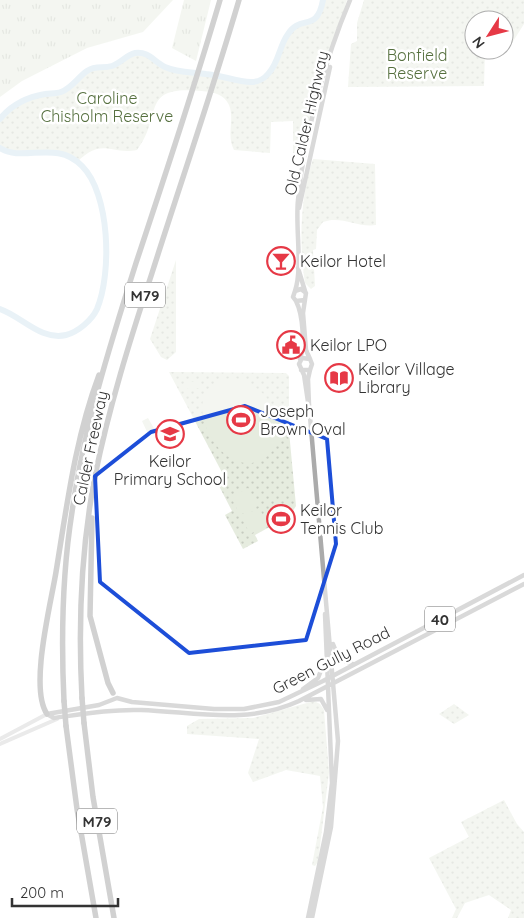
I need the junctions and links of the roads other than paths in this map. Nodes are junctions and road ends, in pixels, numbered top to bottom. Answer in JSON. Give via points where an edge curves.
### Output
{"nodes":[{"id":1,"x":220,"y":0,"type":"edge"},
{"id":2,"x":239,"y":0,"type":"edge"},
{"id":3,"x":350,"y":0,"type":"edge"},
{"id":4,"x":298,"y":264,"type":"junction"},
{"id":5,"x":295,"y":291,"type":"junction"},
{"id":6,"x":305,"y":291,"type":"junction"},
{"id":7,"x":295,"y":300,"type":"junction"},
{"id":8,"x":305,"y":300,"type":"junction"},
{"id":9,"x":111,"y":343,"type":"junction"},
{"id":10,"x":310,"y":359,"type":"junction"},
{"id":11,"x":300,"y":360,"type":"junction"},
{"id":12,"x":301,"y":370,"type":"junction"},
{"id":13,"x":310,"y":370,"type":"junction"},
{"id":14,"x":309,"y":405,"type":"junction"},
{"id":15,"x":95,"y":478,"type":"junction"},
{"id":16,"x":524,"y":575,"type":"edge"},
{"id":17,"x":508,"y":584,"type":"junction"},
{"id":18,"x":524,"y":584,"type":"edge"},
{"id":19,"x":512,"y":591,"type":"junction"},
{"id":20,"x":325,"y":600,"type":"junction"},
{"id":21,"x":329,"y":630,"type":"junction"},
{"id":22,"x":325,"y":658,"type":"junction"},
{"id":23,"x":353,"y":664,"type":"junction"},
{"id":24,"x":333,"y":675,"type":"junction"},
{"id":25,"x":327,"y":679,"type":"junction"},
{"id":26,"x":334,"y":684,"type":"junction"},
{"id":27,"x":327,"y":687,"type":"junction"},
{"id":28,"x":115,"y":696,"type":"junction"},
{"id":29,"x":292,"y":697,"type":"junction"},
{"id":30,"x":292,"y":705,"type":"junction"},
{"id":31,"x":117,"y":710,"type":"junction"},
{"id":32,"x":96,"y":711,"type":"junction"},
{"id":33,"x":47,"y":714,"type":"junction"},
{"id":34,"x":0,"y":739,"type":"edge"},
{"id":35,"x":0,"y":744,"type":"edge"},
{"id":36,"x":333,"y":761,"type":"junction"},
{"id":37,"x":319,"y":874,"type":"junction"},
{"id":38,"x":96,"y":918,"type":"edge"},
{"id":39,"x":114,"y":918,"type":"edge"},
{"id":40,"x":308,"y":918,"type":"edge"},
{"id":41,"x":312,"y":918,"type":"edge"}],
"edges":[{"from":1,"to":9,"type":"highway","name":"Calder Freeway","number":"M79"},
{"from":2,"to":15,"type":"highway","name":"Calder Freeway","number":"M79","via":[[124,362]]},
{"from":3,"to":4,"type":"main road","name":"Old Calder Highway","via":[[322,88],[307,157],[297,217]]},
{"from":4,"to":5,"type":"main road","name":"Old Calder Highway"},
{"from":4,"to":6,"type":"main road","name":"Old Calder Highway"},
{"from":5,"to":6,"type":"main road"},
{"from":5,"to":7,"type":"main road"},
{"from":6,"to":8,"type":"main road"},
{"from":7,"to":8,"type":"main road"},
{"from":7,"to":11,"type":"main road","via":[[300,313]]},
{"from":8,"to":10,"type":"main road","via":[[306,347]]},
{"from":9,"to":33,"type":"highway","via":[[82,425],[64,514],[42,652],[42,698]]},
{"from":9,"to":38,"type":"highway","name":"Calder Freeway","number":"M79","bridge":true,"via":[[87,433],[70,522],[63,602],[66,726]]},
{"from":10,"to":11,"type":"main road"},
{"from":10,"to":13,"type":"main road"},
{"from":11,"to":12,"type":"main road"},
{"from":12,"to":13,"type":"main road"},
{"from":12,"to":14,"type":"main road"},
{"from":13,"to":14,"type":"main road"},
{"from":14,"to":20,"type":"main road"},
{"from":15,"to":28,"type":"highway","via":[[90,616],[108,683]]},
{"from":15,"to":39,"type":"highway","name":"Calder Freeway","number":"M79","bridge":true,"via":[[82,585],[82,698],[93,797]]},
{"from":16,"to":17,"type":"main road","name":"Green Gully Road","number":"40"},
{"from":17,"to":19,"type":"main road"},
{"from":17,"to":23,"type":"main road","name":"Green Gully Road","number":"40"},
{"from":18,"to":19,"type":"main road","name":"Green Gully Road","number":"40"},
{"from":19,"to":26,"type":"main road","name":"Green Gully Road","number":"40"},
{"from":20,"to":21,"type":"main road"},
{"from":20,"to":22,"type":"main road"},
{"from":21,"to":23,"type":"main road","via":[[337,656]]},
{"from":21,"to":24,"type":"main road"},
{"from":22,"to":25,"type":"main road"},
{"from":22,"to":29,"type":"main road","via":[[318,678]]},
{"from":23,"to":24,"type":"main road","name":"Green Gully Road","number":"40"},
{"from":24,"to":25,"type":"main road","name":"Green Gully Road","number":"40"},
{"from":24,"to":26,"type":"main road"},
{"from":25,"to":27,"type":"main road"},
{"from":25,"to":29,"type":"main road","name":"Green Gully Road","number":"40"},
{"from":26,"to":27,"type":"main road","name":"Green Gully Road","number":"40"},
{"from":26,"to":37,"type":"main road","via":[[338,734],[336,780]]},
{"from":27,"to":30,"type":"main road","name":"Green Gully Road","number":"40"},
{"from":27,"to":36,"type":"main road"},
{"from":28,"to":29,"type":"main road","name":"Green Gully Road","number":"40","via":[[169,706],[244,709]]},
{"from":28,"to":31,"type":"main road"},
{"from":28,"to":33,"type":"main road","name":"Green Gully Road","via":[[104,704]]},
{"from":30,"to":31,"type":"main road","name":"Green Gully Road","number":"40","via":[[262,714],[238,716]]},
{"from":30,"to":36,"type":"main road","via":[[315,698],[325,703]]},
{"from":31,"to":32,"type":"main road","name":"Green Gully Road"},
{"from":32,"to":33,"type":"main road","via":[[54,718]]},
{"from":32,"to":35,"type":"street","name":"Green Gully Road","via":[[55,720]]},
{"from":33,"to":34,"type":"street"},
{"from":36,"to":37,"type":"main road"},
{"from":37,"to":40,"type":"main road"},
{"from":37,"to":41,"type":"main road"}]}
